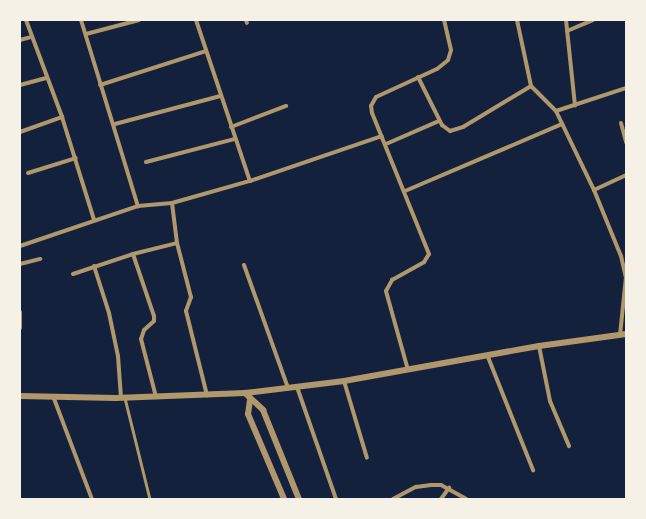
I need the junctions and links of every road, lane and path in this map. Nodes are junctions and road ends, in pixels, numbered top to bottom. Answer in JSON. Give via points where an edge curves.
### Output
{"nodes":[{"id":1,"x":26,"y":20,"type":"edge"},
{"id":2,"x":82,"y":20,"type":"edge"},
{"id":3,"x":139,"y":20,"type":"edge"},
{"id":4,"x":196,"y":20,"type":"edge"},
{"id":5,"x":444,"y":20,"type":"edge"},
{"id":6,"x":517,"y":20,"type":"edge"},
{"id":7,"x":566,"y":20,"type":"edge"},
{"id":8,"x":593,"y":20,"type":"edge"},
{"id":9,"x":567,"y":31,"type":"junction"},
{"id":10,"x":86,"y":34,"type":"junction"},
{"id":11,"x":31,"y":37,"type":"junction"},
{"id":12,"x":20,"y":40,"type":"edge"},
{"id":13,"x":206,"y":52,"type":"junction"},
{"id":14,"x":418,"y":77,"type":"junction"},
{"id":15,"x":46,"y":78,"type":"junction"},
{"id":16,"x":20,"y":85,"type":"edge"},
{"id":17,"x":100,"y":85,"type":"junction"},
{"id":18,"x":532,"y":86,"type":"junction"},
{"id":19,"x":626,"y":88,"type":"edge"},
{"id":20,"x":220,"y":96,"type":"junction"},
{"id":21,"x":286,"y":106,"type":"dead end"},
{"id":22,"x":575,"y":106,"type":"junction"},
{"id":23,"x":556,"y":111,"type":"junction"},
{"id":24,"x":62,"y":117,"type":"junction"},
{"id":25,"x":439,"y":121,"type":"junction"},
{"id":26,"x":621,"y":123,"type":"dead end"},
{"id":27,"x":115,"y":124,"type":"junction"},
{"id":28,"x":562,"y":124,"type":"junction"},
{"id":29,"x":231,"y":127,"type":"junction"},
{"id":30,"x":20,"y":132,"type":"edge"},
{"id":31,"x":382,"y":136,"type":"junction"},
{"id":32,"x":234,"y":139,"type":"junction"},
{"id":33,"x":626,"y":142,"type":"edge"},
{"id":34,"x":386,"y":144,"type":"junction"},
{"id":35,"x":76,"y":158,"type":"junction"},
{"id":36,"x":146,"y":162,"type":"dead end"},
{"id":37,"x":28,"y":173,"type":"dead end"},
{"id":38,"x":626,"y":175,"type":"edge"},
{"id":39,"x":250,"y":181,"type":"junction"},
{"id":40,"x":594,"y":190,"type":"junction"},
{"id":41,"x":405,"y":191,"type":"junction"},
{"id":42,"x":172,"y":203,"type":"junction"},
{"id":43,"x":138,"y":206,"type":"junction"},
{"id":44,"x":94,"y":220,"type":"junction"},
{"id":45,"x":176,"y":243,"type":"junction"},
{"id":46,"x":20,"y":246,"type":"edge"},
{"id":47,"x":132,"y":254,"type":"junction"},
{"id":48,"x":40,"y":258,"type":"dead end"},
{"id":49,"x":20,"y":264,"type":"edge"},
{"id":50,"x":244,"y":265,"type":"dead end"},
{"id":51,"x":94,"y":266,"type":"junction"},
{"id":52,"x":73,"y":274,"type":"dead end"},
{"id":53,"x":20,"y":312,"type":"edge"},
{"id":54,"x":20,"y":328,"type":"edge"},
{"id":55,"x":623,"y":334,"type":"edge"},
{"id":56,"x":539,"y":346,"type":"junction"},
{"id":57,"x":488,"y":357,"type":"junction"},
{"id":58,"x":408,"y":370,"type":"junction"},
{"id":59,"x":344,"y":381,"type":"junction"},
{"id":60,"x":297,"y":387,"type":"junction"},
{"id":61,"x":288,"y":388,"type":"junction"},
{"id":62,"x":244,"y":394,"type":"junction"},
{"id":63,"x":207,"y":395,"type":"junction"},
{"id":64,"x":20,"y":396,"type":"edge"},
{"id":65,"x":53,"y":396,"type":"junction"},
{"id":66,"x":156,"y":397,"type":"junction"},
{"id":67,"x":123,"y":398,"type":"junction"},
{"id":68,"x":250,"y":400,"type":"junction"},
{"id":69,"x":569,"y":446,"type":"dead end"},
{"id":70,"x":367,"y":458,"type":"dead end"},
{"id":71,"x":533,"y":470,"type":"dead end"},
{"id":72,"x":449,"y":488,"type":"junction"},
{"id":73,"x":92,"y":499,"type":"edge"},
{"id":74,"x":150,"y":499,"type":"edge"},
{"id":75,"x":284,"y":499,"type":"edge"},
{"id":76,"x":299,"y":499,"type":"edge"},
{"id":77,"x":336,"y":499,"type":"edge"},
{"id":78,"x":393,"y":499,"type":"edge"},
{"id":79,"x":440,"y":499,"type":"edge"},
{"id":80,"x":466,"y":499,"type":"edge"}],
"edges":[{"from":1,"to":11,"type":"street"},
{"from":2,"to":10,"type":"street"},
{"from":3,"to":10,"type":"street"},
{"from":4,"to":13,"type":"street"},
{"from":5,"to":14,"type":"street","via":[[450,55],[443,65]]},
{"from":6,"to":18,"type":"street"},
{"from":7,"to":9,"type":"street"},
{"from":8,"to":9,"type":"street"},
{"from":9,"to":22,"type":"street"},
{"from":10,"to":17,"type":"street"},
{"from":11,"to":12,"type":"street"},
{"from":11,"to":15,"type":"street"},
{"from":13,"to":17,"type":"street"},
{"from":13,"to":20,"type":"street"},
{"from":14,"to":25,"type":"street"},
{"from":14,"to":31,"type":"street","via":[[376,97],[372,113]]},
{"from":15,"to":16,"type":"street"},
{"from":15,"to":24,"type":"street"},
{"from":17,"to":27,"type":"street"},
{"from":18,"to":23,"type":"street"},
{"from":18,"to":25,"type":"street","via":[[457,129],[450,131]]},
{"from":19,"to":22,"type":"street"},
{"from":20,"to":27,"type":"street"},
{"from":20,"to":29,"type":"street"},
{"from":21,"to":29,"type":"street"},
{"from":22,"to":23,"type":"street"},
{"from":23,"to":28,"type":"street"},
{"from":24,"to":30,"type":"street"},
{"from":24,"to":35,"type":"street"},
{"from":25,"to":34,"type":"street"},
{"from":26,"to":33,"type":"street"},
{"from":27,"to":43,"type":"street"},
{"from":28,"to":40,"type":"street"},
{"from":28,"to":41,"type":"street"},
{"from":29,"to":32,"type":"street"},
{"from":31,"to":34,"type":"street"},
{"from":31,"to":39,"type":"street"},
{"from":32,"to":36,"type":"street"},
{"from":32,"to":39,"type":"street"},
{"from":34,"to":41,"type":"street"},
{"from":35,"to":37,"type":"street"},
{"from":35,"to":44,"type":"street"},
{"from":38,"to":40,"type":"street"},
{"from":39,"to":42,"type":"street"},
{"from":40,"to":55,"type":"street","via":[[621,256],[626,277]]},
{"from":41,"to":58,"type":"street","via":[[429,254],[424,262],[392,280],[386,291]]},
{"from":42,"to":43,"type":"street"},
{"from":42,"to":45,"type":"street"},
{"from":43,"to":44,"type":"street"},
{"from":44,"to":46,"type":"street"},
{"from":45,"to":47,"type":"street"},
{"from":45,"to":63,"type":"street","via":[[191,297],[186,311]]},
{"from":47,"to":51,"type":"street"},
{"from":47,"to":66,"type":"street","via":[[154,316],[154,321],[144,330],[141,339]]},
{"from":48,"to":49,"type":"street"},
{"from":50,"to":61,"type":"street"},
{"from":51,"to":52,"type":"street"},
{"from":51,"to":67,"type":"street","via":[[109,313]]},
{"from":53,"to":54,"type":"street"},
{"from":55,"to":56,"type":"street"},
{"from":56,"to":57,"type":"street"},
{"from":56,"to":69,"type":"street","via":[[550,400]]},
{"from":57,"to":58,"type":"street"},
{"from":57,"to":71,"type":"street"},
{"from":58,"to":59,"type":"street"},
{"from":59,"to":60,"type":"street"},
{"from":59,"to":70,"type":"street"},
{"from":60,"to":61,"type":"street"},
{"from":60,"to":77,"type":"street"},
{"from":61,"to":62,"type":"street"},
{"from":62,"to":63,"type":"street"},
{"from":62,"to":68,"type":"street"},
{"from":63,"to":66,"type":"street"},
{"from":64,"to":65,"type":"street"},
{"from":65,"to":67,"type":"street"},
{"from":65,"to":73,"type":"street"},
{"from":66,"to":67,"type":"street"},
{"from":67,"to":74,"type":"lane"},
{"from":68,"to":75,"type":"street","via":[[248,414]]},
{"from":68,"to":76,"type":"street","via":[[263,410]]},
{"from":72,"to":78,"type":"street","via":[[436,485],[416,487]]},
{"from":72,"to":79,"type":"street"},
{"from":72,"to":80,"type":"street"}]}
